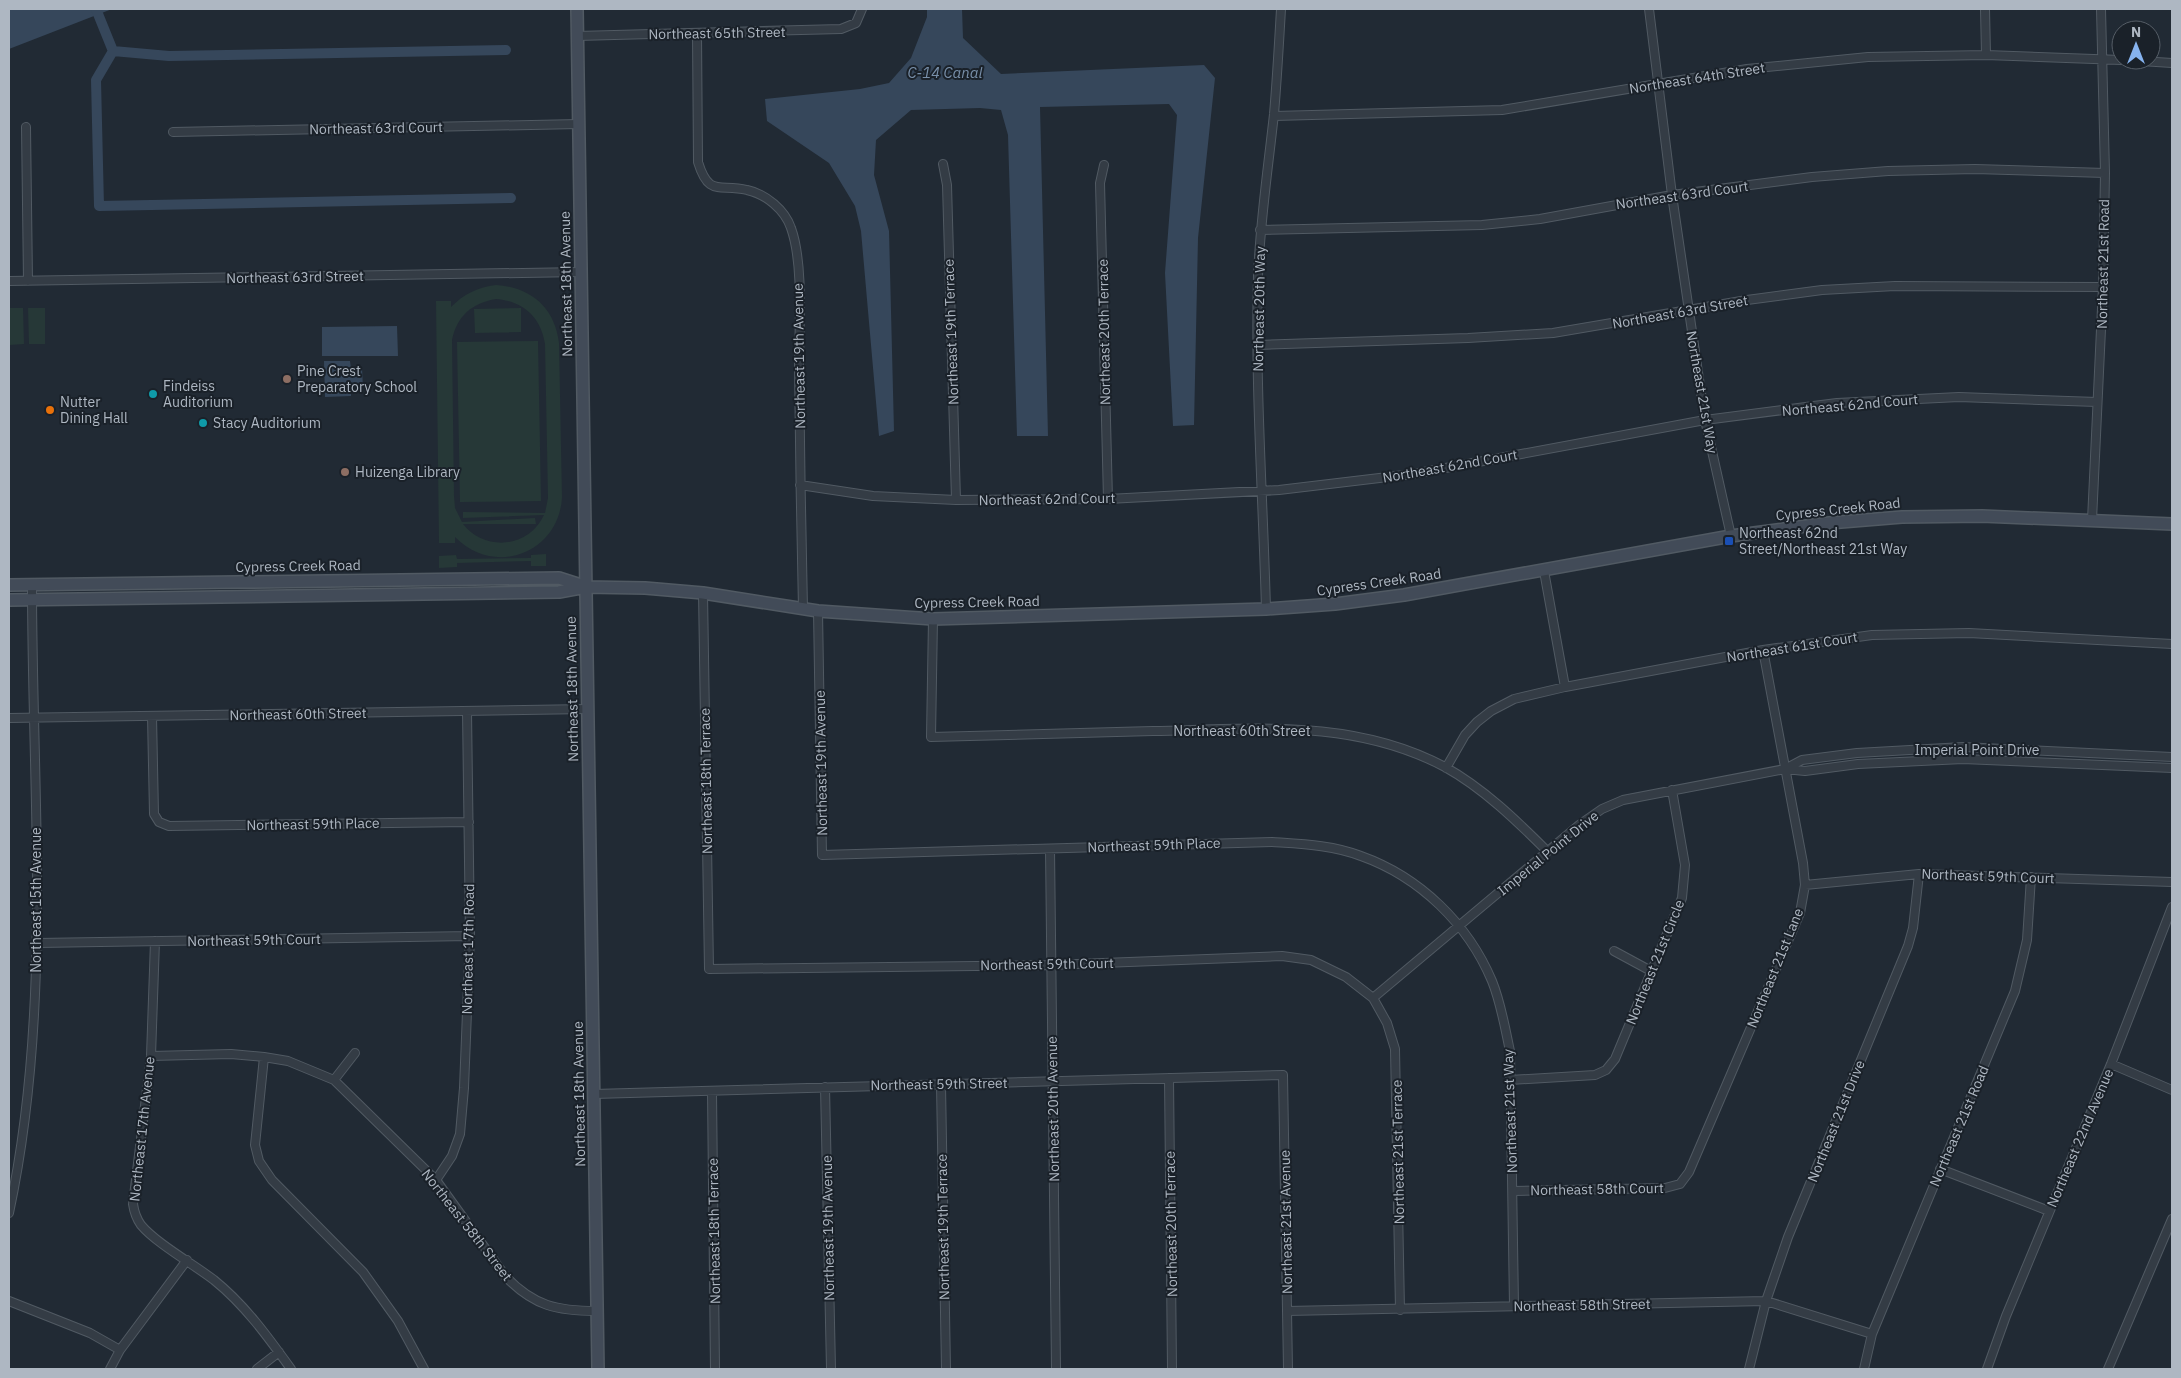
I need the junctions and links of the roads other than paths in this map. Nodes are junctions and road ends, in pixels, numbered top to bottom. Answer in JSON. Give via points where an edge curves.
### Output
{"nodes":[{"id":1,"x":577,"y":9,"type":"edge"},
{"id":2,"x":862,"y":9,"type":"edge"},
{"id":3,"x":1282,"y":9,"type":"edge"},
{"id":4,"x":1648,"y":9,"type":"edge"},
{"id":5,"x":1985,"y":9,"type":"edge"},
{"id":6,"x":2101,"y":9,"type":"edge"},
{"id":7,"x":697,"y":34,"type":"junction"},
{"id":8,"x":577,"y":36,"type":"junction"},
{"id":9,"x":1986,"y":54,"type":"junction"},
{"id":10,"x":2102,"y":59,"type":"junction"},
{"id":11,"x":2111,"y":59,"type":"edge"},
{"id":12,"x":1658,"y":84,"type":"junction"},
{"id":13,"x":1274,"y":116,"type":"junction"},
{"id":14,"x":579,"y":124,"type":"junction"},
{"id":15,"x":26,"y":127,"type":"dead end"},
{"id":16,"x":173,"y":132,"type":"dead end"},
{"id":17,"x":943,"y":164,"type":"dead end"},
{"id":18,"x":1104,"y":165,"type":"dead end"},
{"id":19,"x":2105,"y":173,"type":"junction"},
{"id":20,"x":1672,"y":195,"type":"junction"},
{"id":21,"x":1260,"y":230,"type":"junction"},
{"id":22,"x":581,"y":272,"type":"junction"},
{"id":23,"x":9,"y":281,"type":"edge"},
{"id":24,"x":28,"y":281,"type":"junction"},
{"id":25,"x":2103,"y":287,"type":"junction"},
{"id":26,"x":1688,"y":310,"type":"junction"},
{"id":27,"x":1258,"y":345,"type":"junction"},
{"id":28,"x":2097,"y":402,"type":"junction"},
{"id":29,"x":1705,"y":420,"type":"junction"},
{"id":30,"x":800,"y":485,"type":"junction"},
{"id":31,"x":1263,"y":492,"type":"junction"},
{"id":32,"x":1108,"y":499,"type":"junction"},
{"id":33,"x":956,"y":500,"type":"junction"},
{"id":34,"x":2092,"y":520,"type":"junction"},
{"id":35,"x":2172,"y":524,"type":"edge"},
{"id":36,"x":1731,"y":536,"type":"junction"},
{"id":37,"x":1544,"y":571,"type":"junction"},
{"id":38,"x":9,"y":585,"type":"edge"},
{"id":39,"x":32,"y":585,"type":"junction"},
{"id":40,"x":586,"y":587,"type":"junction"},
{"id":41,"x":703,"y":593,"type":"junction"},
{"id":42,"x":9,"y":600,"type":"edge"},
{"id":43,"x":32,"y":600,"type":"junction"},
{"id":44,"x":803,"y":609,"type":"junction"},
{"id":45,"x":1266,"y":609,"type":"junction"},
{"id":46,"x":818,"y":611,"type":"junction"},
{"id":47,"x":933,"y":619,"type":"junction"},
{"id":48,"x":2172,"y":644,"type":"edge"},
{"id":49,"x":1763,"y":650,"type":"junction"},
{"id":50,"x":1565,"y":686,"type":"junction"},
{"id":51,"x":588,"y":709,"type":"junction"},
{"id":52,"x":467,"y":711,"type":"junction"},
{"id":53,"x":152,"y":716,"type":"junction"},
{"id":54,"x":9,"y":718,"type":"edge"},
{"id":55,"x":34,"y":718,"type":"junction"},
{"id":56,"x":1985,"y":748,"type":"junction"},
{"id":57,"x":2172,"y":757,"type":"edge"},
{"id":58,"x":1984,"y":759,"type":"junction"},
{"id":59,"x":1446,"y":768,"type":"junction"},
{"id":60,"x":2172,"y":768,"type":"edge"},
{"id":61,"x":1785,"y":769,"type":"junction"},
{"id":62,"x":1672,"y":790,"type":"junction"},
{"id":63,"x":468,"y":822,"type":"junction"},
{"id":64,"x":1050,"y":849,"type":"junction"},
{"id":65,"x":1547,"y":851,"type":"junction"},
{"id":66,"x":822,"y":855,"type":"joint"},
{"id":67,"x":1919,"y":874,"type":"junction"},
{"id":68,"x":2031,"y":878,"type":"junction"},
{"id":69,"x":2172,"y":882,"type":"edge"},
{"id":70,"x":1805,"y":886,"type":"junction"},
{"id":71,"x":2172,"y":907,"type":"edge"},
{"id":72,"x":1460,"y":926,"type":"junction"},
{"id":73,"x":470,"y":936,"type":"junction"},
{"id":74,"x":155,"y":941,"type":"junction"},
{"id":75,"x":38,"y":943,"type":"junction"},
{"id":76,"x":1614,"y":951,"type":"dead end"},
{"id":77,"x":1051,"y":965,"type":"junction"},
{"id":78,"x":709,"y":969,"type":"joint"},
{"id":79,"x":1652,"y":971,"type":"junction"},
{"id":80,"x":1373,"y":998,"type":"junction"},
{"id":81,"x":355,"y":1053,"type":"dead end"},
{"id":82,"x":151,"y":1056,"type":"junction"},
{"id":83,"x":264,"y":1057,"type":"junction"},
{"id":84,"x":2111,"y":1064,"type":"junction"},
{"id":85,"x":1283,"y":1075,"type":"joint"},
{"id":86,"x":1169,"y":1078,"type":"junction"},
{"id":87,"x":334,"y":1080,"type":"junction"},
{"id":88,"x":1510,"y":1080,"type":"junction"},
{"id":89,"x":1053,"y":1081,"type":"junction"},
{"id":90,"x":941,"y":1084,"type":"junction"},
{"id":91,"x":825,"y":1087,"type":"junction"},
{"id":92,"x":2172,"y":1090,"type":"edge"},
{"id":93,"x":712,"y":1092,"type":"junction"},
{"id":94,"x":594,"y":1094,"type":"junction"},
{"id":95,"x":1940,"y":1169,"type":"junction"},
{"id":96,"x":436,"y":1180,"type":"junction"},
{"id":97,"x":1680,"y":1184,"type":"joint"},
{"id":98,"x":1512,"y":1191,"type":"junction"},
{"id":99,"x":2049,"y":1211,"type":"junction"},
{"id":100,"x":9,"y":1213,"type":"edge"},
{"id":101,"x":2172,"y":1219,"type":"edge"},
{"id":102,"x":187,"y":1260,"type":"junction"},
{"id":103,"x":9,"y":1300,"type":"edge"},
{"id":104,"x":1766,"y":1301,"type":"junction"},
{"id":105,"x":1514,"y":1306,"type":"junction"},
{"id":106,"x":597,"y":1310,"type":"junction"},
{"id":107,"x":1400,"y":1310,"type":"junction"},
{"id":108,"x":1287,"y":1311,"type":"junction"},
{"id":109,"x":1872,"y":1334,"type":"junction"},
{"id":110,"x":120,"y":1350,"type":"junction"},
{"id":111,"x":279,"y":1352,"type":"junction"},
{"id":112,"x":110,"y":1369,"type":"edge"},
{"id":113,"x":257,"y":1369,"type":"edge"},
{"id":114,"x":291,"y":1369,"type":"edge"},
{"id":115,"x":424,"y":1369,"type":"edge"},
{"id":116,"x":598,"y":1369,"type":"edge"},
{"id":117,"x":715,"y":1369,"type":"edge"},
{"id":118,"x":831,"y":1369,"type":"edge"},
{"id":119,"x":946,"y":1369,"type":"edge"},
{"id":120,"x":1056,"y":1369,"type":"edge"},
{"id":121,"x":1172,"y":1369,"type":"edge"},
{"id":122,"x":1288,"y":1369,"type":"edge"},
{"id":123,"x":1749,"y":1369,"type":"edge"},
{"id":124,"x":1864,"y":1369,"type":"edge"},
{"id":125,"x":1987,"y":1369,"type":"edge"},
{"id":126,"x":2108,"y":1369,"type":"edge"}],
"edges":[{"from":1,"to":8,"type":"street","name":"Northeast 18th Avenue"},
{"from":2,"to":7,"type":"street","name":"Northeast 65th Street","via":[[856,23],[841,30]]},
{"from":3,"to":13,"type":"street","name":"Northeast 20th Way"},
{"from":4,"to":12,"type":"street","name":"Northeast 21st Way"},
{"from":5,"to":9,"type":"street"},
{"from":6,"to":10,"type":"street","name":"Northeast 21st Road"},
{"from":7,"to":8,"type":"street","name":"Northeast 65th Street"},
{"from":7,"to":30,"type":"street","name":"Northeast 19th Avenue","via":[[698,162],[703,178],[723,189],[747,189],[764,196],[783,213],[791,226],[796,245]]},
{"from":8,"to":14,"type":"street","name":"Northeast 18th Avenue"},
{"from":9,"to":10,"type":"street","name":"Northeast 64th Street"},
{"from":9,"to":12,"type":"street","name":"Northeast 64th Street","via":[[1868,57],[1747,68]]},
{"from":10,"to":11,"type":"street","name":"Northeast 64th Street"},
{"from":10,"to":19,"type":"street","name":"Northeast 21st Road"},
{"from":12,"to":13,"type":"street","name":"Northeast 64th Street","via":[[1502,110]]},
{"from":12,"to":20,"type":"street","name":"Northeast 21st Way"},
{"from":13,"to":21,"type":"street","name":"Northeast 20th Way"},
{"from":14,"to":16,"type":"street","name":"Northeast 63rd Court"},
{"from":14,"to":22,"type":"street","name":"Northeast 18th Avenue"},
{"from":15,"to":24,"type":"street"},
{"from":17,"to":33,"type":"street","name":"Northeast 19th Terrace","via":[[947,186]]},
{"from":18,"to":32,"type":"street","name":"Northeast 20th Terrace","via":[[1100,182]]},
{"from":19,"to":20,"type":"street","name":"Northeast 63rd Court","via":[[1888,170]]},
{"from":19,"to":25,"type":"street","name":"Northeast 21st Road"},
{"from":20,"to":21,"type":"street","name":"Northeast 63rd Court","via":[[1540,219],[1482,225]]},
{"from":20,"to":26,"type":"street","name":"Northeast 21st Way"},
{"from":21,"to":27,"type":"street","name":"Northeast 20th Way"},
{"from":22,"to":24,"type":"street","name":"Northeast 63rd Street"},
{"from":22,"to":40,"type":"street","name":"Northeast 18th Avenue"},
{"from":23,"to":24,"type":"street","name":"Northeast 63rd Street"},
{"from":25,"to":26,"type":"street","name":"Northeast 63rd Street","via":[[1895,286],[1822,290]]},
{"from":25,"to":28,"type":"street","name":"Northeast 21st Road"},
{"from":26,"to":27,"type":"street","name":"Northeast 63rd Street","via":[[1553,333]]},
{"from":26,"to":29,"type":"street","name":"Northeast 21st Way"},
{"from":27,"to":31,"type":"street","name":"Northeast 20th Way"},
{"from":28,"to":29,"type":"street","name":"Northeast 62nd Court","via":[[1930,398],[1837,403]]},
{"from":28,"to":34,"type":"street","name":"Northeast 21st Road"},
{"from":29,"to":31,"type":"street","name":"Northeast 62nd Court","via":[[1413,474]]},
{"from":29,"to":36,"type":"street","name":"Northeast 21st Way"},
{"from":30,"to":33,"type":"street","name":"Northeast 62nd Court","via":[[873,496]]},
{"from":30,"to":44,"type":"street","name":"Northeast 19th Avenue"},
{"from":31,"to":32,"type":"street","name":"Northeast 62nd Court"},
{"from":31,"to":45,"type":"street","name":"Northeast 20th Way"},
{"from":32,"to":33,"type":"street","name":"Northeast 62nd Court"},
{"from":34,"to":35,"type":"street","name":"Cypress Creek Road"},
{"from":34,"to":36,"type":"street","name":"Cypress Creek Road","via":[[1902,517]]},
{"from":36,"to":37,"type":"street","name":"Cypress Creek Road"},
{"from":37,"to":45,"type":"street","name":"Cypress Creek Road","via":[[1404,595]]},
{"from":37,"to":50,"type":"street"},
{"from":38,"to":39,"type":"street","name":"Cypress Creek Road"},
{"from":39,"to":40,"type":"street","name":"Cypress Creek Road","via":[[559,578]]},
{"from":39,"to":43,"type":"street","name":"Northeast 15th Avenue"},
{"from":40,"to":41,"type":"street","name":"Cypress Creek Road"},
{"from":40,"to":43,"type":"street","name":"Cypress Creek Road","via":[[559,592]]},
{"from":40,"to":51,"type":"street","name":"Northeast 18th Avenue"},
{"from":41,"to":44,"type":"street","name":"Cypress Creek Road"},
{"from":41,"to":78,"type":"street","name":"Northeast 18th Terrace"},
{"from":42,"to":43,"type":"street","name":"Cypress Creek Road"},
{"from":43,"to":55,"type":"street","name":"Northeast 15th Avenue"},
{"from":44,"to":46,"type":"street","name":"Cypress Creek Road"},
{"from":45,"to":47,"type":"street","name":"Cypress Creek Road"},
{"from":46,"to":47,"type":"street","name":"Cypress Creek Road"},
{"from":46,"to":66,"type":"street","name":"Northeast 19th Avenue"},
{"from":47,"to":59,"type":"street","name":"Northeast 60th Street","via":[[931,737],[1313,729],[1385,743]]},
{"from":48,"to":49,"type":"street","name":"Northeast 61st Court","via":[[1959,633],[1872,635]]},
{"from":49,"to":50,"type":"street","name":"Northeast 61st Court"},
{"from":49,"to":61,"type":"street","name":"Northeast 21st Lane"},
{"from":50,"to":59,"type":"street","name":"Northeast 61st Court","via":[[1514,699],[1491,711],[1465,735]]},
{"from":51,"to":52,"type":"street","name":"Northeast 60th Street"},
{"from":51,"to":94,"type":"street","name":"Northeast 18th Avenue"},
{"from":52,"to":53,"type":"street","name":"Northeast 60th Street"},
{"from":52,"to":63,"type":"street","name":"Northeast 17th Road"},
{"from":53,"to":55,"type":"street","name":"Northeast 60th Street"},
{"from":53,"to":63,"type":"street","name":"Northeast 59th Place","via":[[154,814],[159,822],[168,826]]},
{"from":54,"to":55,"type":"street","name":"Northeast 60th Street"},
{"from":55,"to":75,"type":"street","name":"Northeast 15th Avenue"},
{"from":56,"to":57,"type":"street","name":"Imperial Point Drive"},
{"from":56,"to":58,"type":"street"},
{"from":56,"to":61,"type":"street","name":"Imperial Point Drive","via":[[1857,753],[1802,760]]},
{"from":58,"to":60,"type":"street","name":"Imperial Point Drive"},
{"from":58,"to":61,"type":"street","name":"Imperial Point Drive","via":[[1911,760],[1805,771]]},
{"from":59,"to":65,"type":"street","name":"Northeast 60th Street","via":[[1500,807]]},
{"from":61,"to":62,"type":"street","name":"Imperial Point Drive"},
{"from":61,"to":70,"type":"street","name":"Northeast 21st Lane"},
{"from":62,"to":65,"type":"street","name":"Imperial Point Drive","via":[[1624,800],[1602,809]]},
{"from":62,"to":79,"type":"street","name":"Northeast 21st Circle","via":[[1685,865],[1684,883],[1682,898]]},
{"from":63,"to":73,"type":"street","name":"Northeast 17th Road"},
{"from":64,"to":66,"type":"street","name":"Northeast 59th Place"},
{"from":64,"to":72,"type":"street","name":"Northeast 59th Place","via":[[1272,842],[1319,845],[1361,856],[1397,872],[1428,894]]},
{"from":64,"to":77,"type":"street","name":"Northeast 20th Avenue"},
{"from":65,"to":72,"type":"street","name":"Imperial Point Drive"},
{"from":67,"to":68,"type":"street","name":"Northeast 59th Court"},
{"from":67,"to":70,"type":"street","name":"Northeast 59th Court"},
{"from":67,"to":104,"type":"street","name":"Northeast 21st Drive","via":[[1908,946],[1788,1237]]},
{"from":68,"to":69,"type":"street","name":"Northeast 59th Court"},
{"from":68,"to":95,"type":"street","name":"Northeast 21st Road","via":[[2027,940],[2016,991]]},
{"from":70,"to":97,"type":"street","name":"Northeast 21st Lane","via":[[1800,913]]},
{"from":71,"to":84,"type":"street","name":"Northeast 22nd Avenue"},
{"from":72,"to":80,"type":"street","name":"Imperial Point Drive"},
{"from":72,"to":88,"type":"street","name":"Northeast 21st Way","via":[[1479,954],[1492,982],[1510,1051]]},
{"from":73,"to":74,"type":"street","name":"Northeast 59th Court"},
{"from":73,"to":96,"type":"street","name":"Northeast 17th Road","via":[[460,1134],[452,1156]]},
{"from":74,"to":75,"type":"street","name":"Northeast 59th Court"},
{"from":74,"to":82,"type":"street","name":"Northeast 17th Avenue"},
{"from":75,"to":100,"type":"street","name":"Northeast 15th Avenue","via":[[32,1052],[20,1162]]},
{"from":76,"to":79,"type":"street"},
{"from":77,"to":78,"type":"street","name":"Northeast 59th Court"},
{"from":77,"to":80,"type":"street","name":"Northeast 59th Court","via":[[1282,956],[1311,960],[1346,976]]},
{"from":77,"to":89,"type":"street","name":"Northeast 20th Avenue"},
{"from":79,"to":88,"type":"street","name":"Northeast 21st Circle","via":[[1615,1059],[1606,1070],[1595,1075]]},
{"from":80,"to":107,"type":"street","name":"Northeast 21st Terrace","via":[[1387,1023],[1395,1049]]},
{"from":81,"to":87,"type":"street"},
{"from":82,"to":83,"type":"street","name":"Northeast 58th Street","via":[[231,1054]]},
{"from":82,"to":102,"type":"street","name":"Northeast 17th Avenue","via":[[134,1212],[142,1226]]},
{"from":83,"to":87,"type":"street","name":"Northeast 58th Street","via":[[288,1061]]},
{"from":83,"to":115,"type":"street","via":[[256,1144],[259,1161],[272,1180],[363,1272],[398,1321]]},
{"from":84,"to":92,"type":"street"},
{"from":84,"to":99,"type":"street","name":"Northeast 22nd Avenue"},
{"from":85,"to":86,"type":"street","name":"Northeast 59th Street"},
{"from":85,"to":108,"type":"street","name":"Northeast 21st Avenue"},
{"from":86,"to":89,"type":"street","name":"Northeast 59th Street"},
{"from":86,"to":121,"type":"street","name":"Northeast 20th Terrace"},
{"from":87,"to":96,"type":"street","name":"Northeast 58th Street"},
{"from":88,"to":98,"type":"street","name":"Northeast 21st Way"},
{"from":89,"to":90,"type":"street","name":"Northeast 59th Street"},
{"from":89,"to":120,"type":"street","name":"Northeast 20th Avenue"},
{"from":90,"to":91,"type":"street","name":"Northeast 59th Street"},
{"from":90,"to":119,"type":"street","name":"Northeast 19th Terrace"},
{"from":91,"to":93,"type":"street","name":"Northeast 59th Street"},
{"from":91,"to":118,"type":"street","name":"Northeast 19th Avenue"},
{"from":93,"to":94,"type":"street","name":"Northeast 59th Street"},
{"from":93,"to":117,"type":"street","name":"Northeast 18th Terrace"},
{"from":94,"to":106,"type":"street","name":"Northeast 18th Avenue"},
{"from":95,"to":99,"type":"street"},
{"from":95,"to":109,"type":"street","name":"Northeast 21st Road"},
{"from":96,"to":106,"type":"street","name":"Northeast 58th Street","via":[[517,1289],[544,1305]]},
{"from":97,"to":98,"type":"street","name":"Northeast 58th Court","via":[[1665,1188]]},
{"from":98,"to":105,"type":"street","name":"Northeast 21st Way"},
{"from":99,"to":125,"type":"street","name":"Northeast 22nd Avenue"},
{"from":101,"to":126,"type":"street"},
{"from":102,"to":110,"type":"street"},
{"from":102,"to":111,"type":"street","name":"Northeast 17th Avenue","via":[[240,1305]]},
{"from":103,"to":110,"type":"street","via":[[90,1333]]},
{"from":104,"to":105,"type":"street","name":"Northeast 58th Street"},
{"from":104,"to":109,"type":"street","name":"Northeast 58th Street"},
{"from":104,"to":123,"type":"street","name":"Northeast 21st Drive"},
{"from":105,"to":107,"type":"street","name":"Northeast 58th Street"},
{"from":106,"to":116,"type":"street","name":"Northeast 18th Avenue"},
{"from":107,"to":108,"type":"street","name":"Northeast 58th Street"},
{"from":108,"to":122,"type":"street","name":"Northeast 21st Avenue"},
{"from":109,"to":124,"type":"street","name":"Northeast 21st Road"},
{"from":110,"to":112,"type":"street"},
{"from":111,"to":113,"type":"street"},
{"from":111,"to":114,"type":"street","name":"Northeast 17th Avenue"}]}
